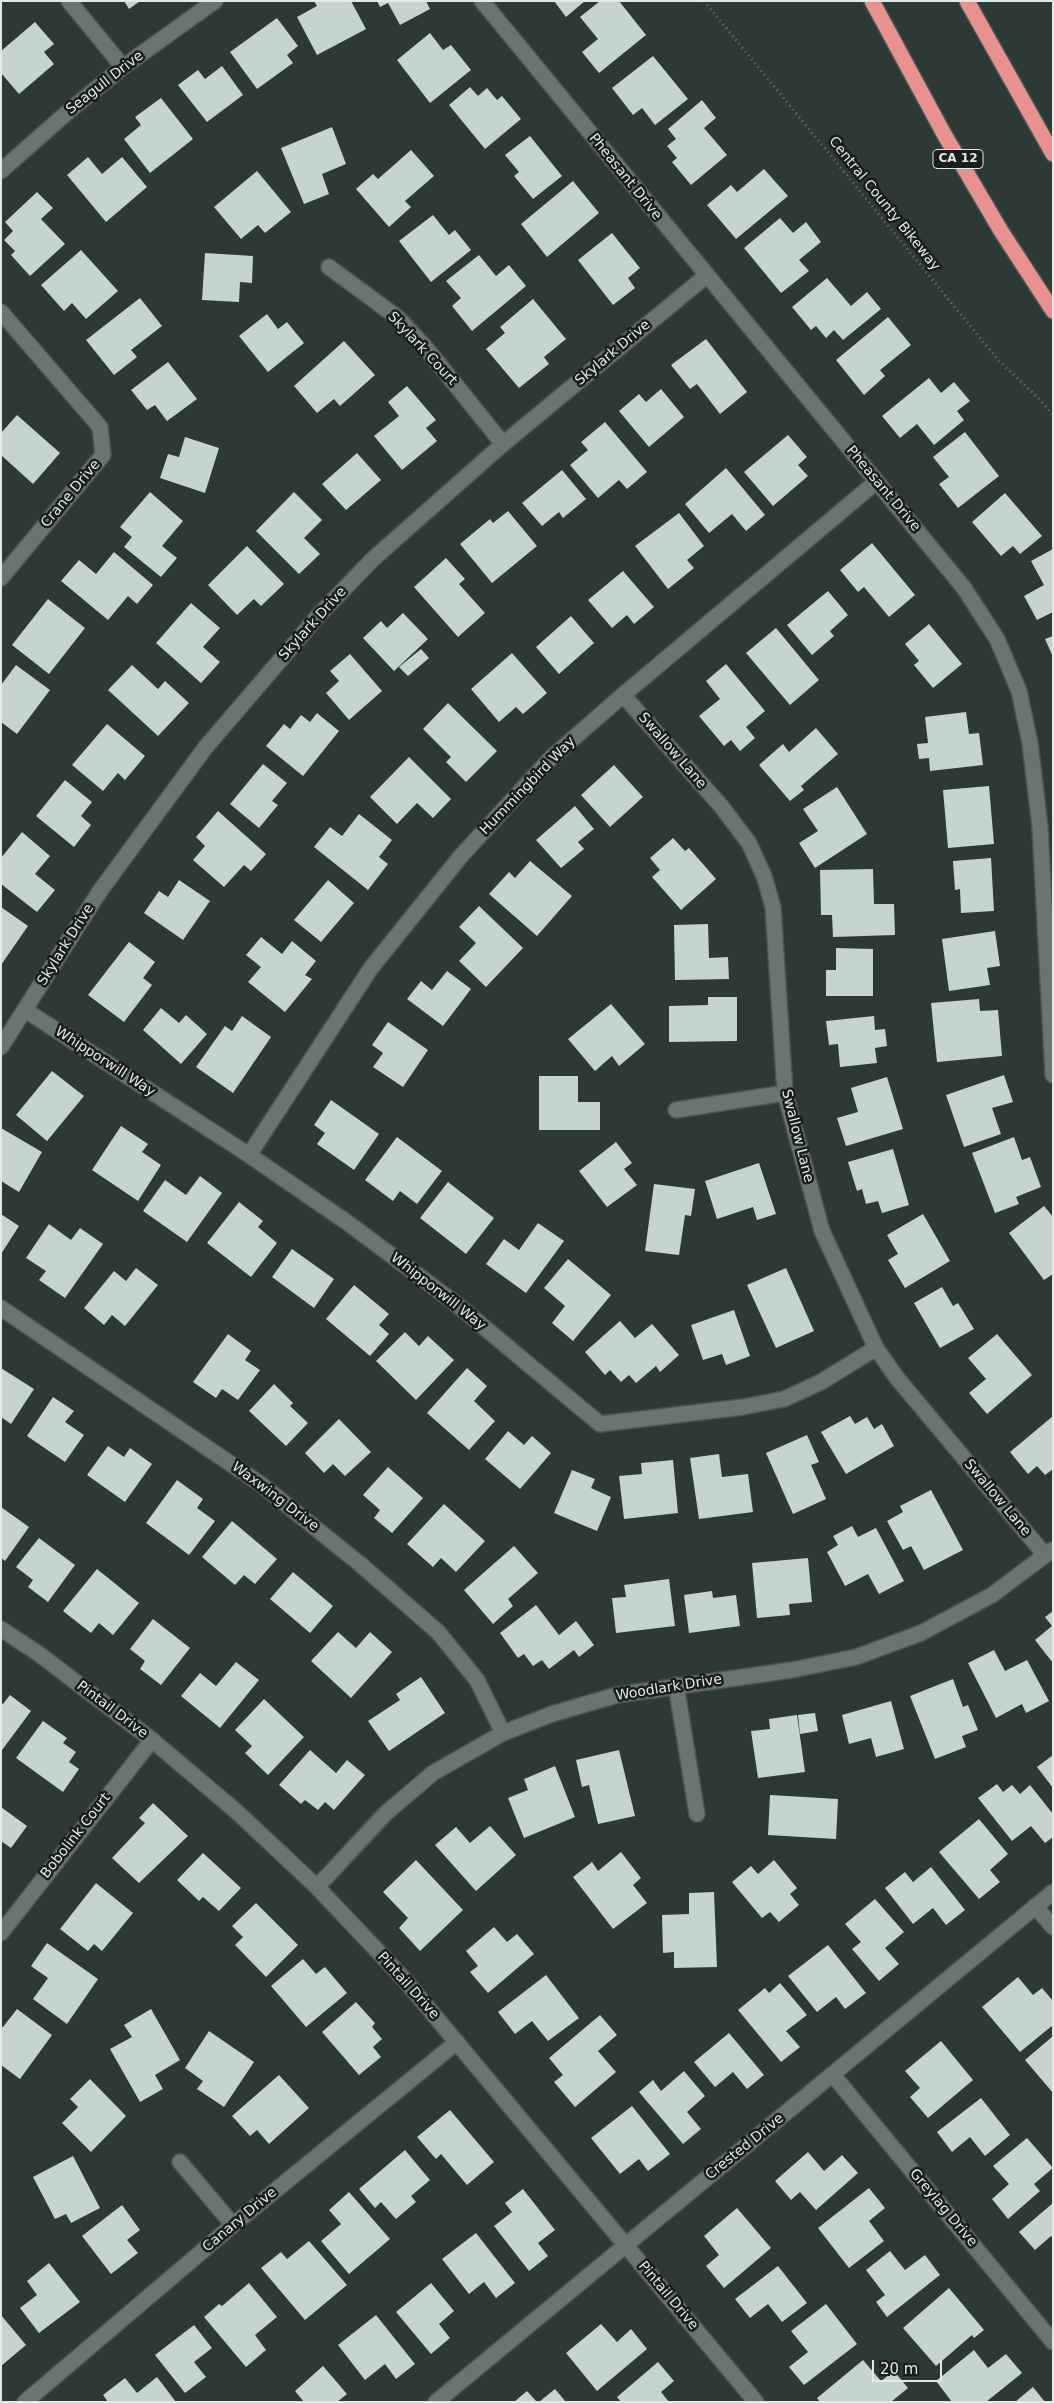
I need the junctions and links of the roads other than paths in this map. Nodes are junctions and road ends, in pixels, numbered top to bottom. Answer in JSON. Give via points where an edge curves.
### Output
{"nodes":[{"id":1,"x":69,"y":1,"type":"edge"},
{"id":2,"x":214,"y":1,"type":"edge"},
{"id":3,"x":482,"y":1,"type":"edge"},
{"id":4,"x":872,"y":1,"type":"edge"},
{"id":5,"x":967,"y":1,"type":"edge"},
{"id":6,"x":123,"y":67,"type":"junction"},
{"id":7,"x":1053,"y":154,"type":"edge"},
{"id":8,"x":1,"y":172,"type":"edge"},
{"id":9,"x":329,"y":267,"type":"dead end"},
{"id":10,"x":706,"y":276,"type":"junction"},
{"id":11,"x":1053,"y":311,"type":"edge"},
{"id":12,"x":1,"y":312,"type":"edge"},
{"id":13,"x":504,"y":444,"type":"junction"},
{"id":14,"x":876,"y":482,"type":"junction"},
{"id":15,"x":1,"y":578,"type":"edge"},
{"id":16,"x":623,"y":695,"type":"junction"},
{"id":17,"x":1046,"y":826,"type":"edge"},
{"id":18,"x":25,"y":1010,"type":"junction"},
{"id":19,"x":1,"y":1047,"type":"edge"},
{"id":20,"x":1053,"y":1076,"type":"edge"},
{"id":21,"x":785,"y":1094,"type":"junction"},
{"id":22,"x":676,"y":1110,"type":"dead end"},
{"id":23,"x":248,"y":1155,"type":"junction"},
{"id":24,"x":1,"y":1308,"type":"edge"},
{"id":25,"x":876,"y":1348,"type":"junction"},
{"id":26,"x":1049,"y":1552,"type":"edge"},
{"id":27,"x":1,"y":1629,"type":"edge"},
{"id":28,"x":676,"y":1685,"type":"junction"},
{"id":29,"x":503,"y":1733,"type":"junction"},
{"id":30,"x":152,"y":1740,"type":"junction"},
{"id":31,"x":697,"y":1814,"type":"dead end"},
{"id":32,"x":317,"y":1887,"type":"junction"},
{"id":33,"x":1053,"y":1892,"type":"edge"},
{"id":34,"x":1035,"y":1906,"type":"junction"},
{"id":35,"x":1053,"y":1927,"type":"edge"},
{"id":36,"x":1,"y":1933,"type":"edge"},
{"id":37,"x":457,"y":2042,"type":"junction"},
{"id":38,"x":833,"y":2075,"type":"junction"},
{"id":39,"x":180,"y":2162,"type":"dead end"},
{"id":40,"x":234,"y":2225,"type":"junction"},
{"id":41,"x":626,"y":2245,"type":"junction"},
{"id":42,"x":1053,"y":2342,"type":"edge"},
{"id":43,"x":25,"y":2402,"type":"edge"},
{"id":44,"x":436,"y":2402,"type":"edge"},
{"id":45,"x":756,"y":2402,"type":"edge"}],
"edges":[{"from":1,"to":6,"type":"street"},
{"from":2,"to":6,"type":"street","name":"Seagull Drive"},
{"from":3,"to":10,"type":"street","name":"Pheasant Drive"},
{"from":4,"to":11,"type":"highway","number":"CA 12","via":[[944,134]]},
{"from":5,"to":7,"type":"highway"},
{"from":6,"to":8,"type":"street","name":"Seagull Drive"},
{"from":9,"to":13,"type":"street","name":"Skylark Court","via":[[398,318]]},
{"from":10,"to":13,"type":"street","name":"Skylark Drive"},
{"from":10,"to":14,"type":"street","name":"Pheasant Drive"},
{"from":12,"to":15,"type":"street","name":"Crane Drive","via":[[100,427],[103,455]]},
{"from":13,"to":18,"type":"street","name":"Skylark Drive","via":[[373,559],[318,616],[205,748],[100,891]]},
{"from":14,"to":16,"type":"street","name":"Hummingbird Way"},
{"from":14,"to":17,"type":"street","name":"Pheasant Drive","via":[[964,588],[997,639],[1019,691]]},
{"from":16,"to":21,"type":"street","name":"Swallow Lane","via":[[721,806],[748,843],[764,876],[773,907]]},
{"from":16,"to":23,"type":"street","name":"Hummingbird Way","via":[[551,758],[413,915],[371,968]]},
{"from":17,"to":20,"type":"street","name":"Pheasant Drive"},
{"from":18,"to":19,"type":"street","name":"Skylark Drive"},
{"from":18,"to":23,"type":"street","name":"Whipporwill Way"},
{"from":21,"to":22,"type":"street"},
{"from":21,"to":25,"type":"street","name":"Swallow Lane","via":[[822,1231]]},
{"from":23,"to":25,"type":"street","name":"Whipporwill Way","via":[[348,1223],[455,1303],[600,1424],[784,1399],[821,1382]]},
{"from":24,"to":29,"type":"street","name":"Waxwing Drive","via":[[262,1485],[360,1564],[438,1632],[477,1680]]},
{"from":25,"to":26,"type":"street","name":"Swallow Lane","via":[[897,1378]]},
{"from":26,"to":28,"type":"street","name":"Woodlark Drive","via":[[992,1595],[921,1633],[856,1657],[792,1670]]},
{"from":27,"to":30,"type":"street","name":"Pintail Drive"},
{"from":28,"to":29,"type":"street","name":"Woodlark Drive","via":[[617,1695],[552,1714]]},
{"from":28,"to":31,"type":"street"},
{"from":29,"to":32,"type":"street","name":"Woodlark Drive","via":[[433,1773],[386,1813]]},
{"from":30,"to":32,"type":"street","name":"Pintail Drive","via":[[237,1812]]},
{"from":30,"to":36,"type":"street","name":"Bobolink Court"},
{"from":32,"to":37,"type":"street","name":"Pintail Drive","via":[[404,1979]]},
{"from":33,"to":34,"type":"street","name":"Crested Drive"},
{"from":34,"to":35,"type":"street"},
{"from":34,"to":38,"type":"street","name":"Crested Drive"},
{"from":37,"to":40,"type":"street","name":"Canary Drive"},
{"from":37,"to":41,"type":"street","name":"Pintail Drive"},
{"from":38,"to":41,"type":"street","name":"Crested Drive"},
{"from":38,"to":42,"type":"street","name":"Greylag Drive"},
{"from":39,"to":40,"type":"street"},
{"from":40,"to":43,"type":"street","name":"Canary Drive"},
{"from":41,"to":44,"type":"street","name":"Crested Drive"},
{"from":41,"to":45,"type":"street","name":"Pintail Drive"}]}
